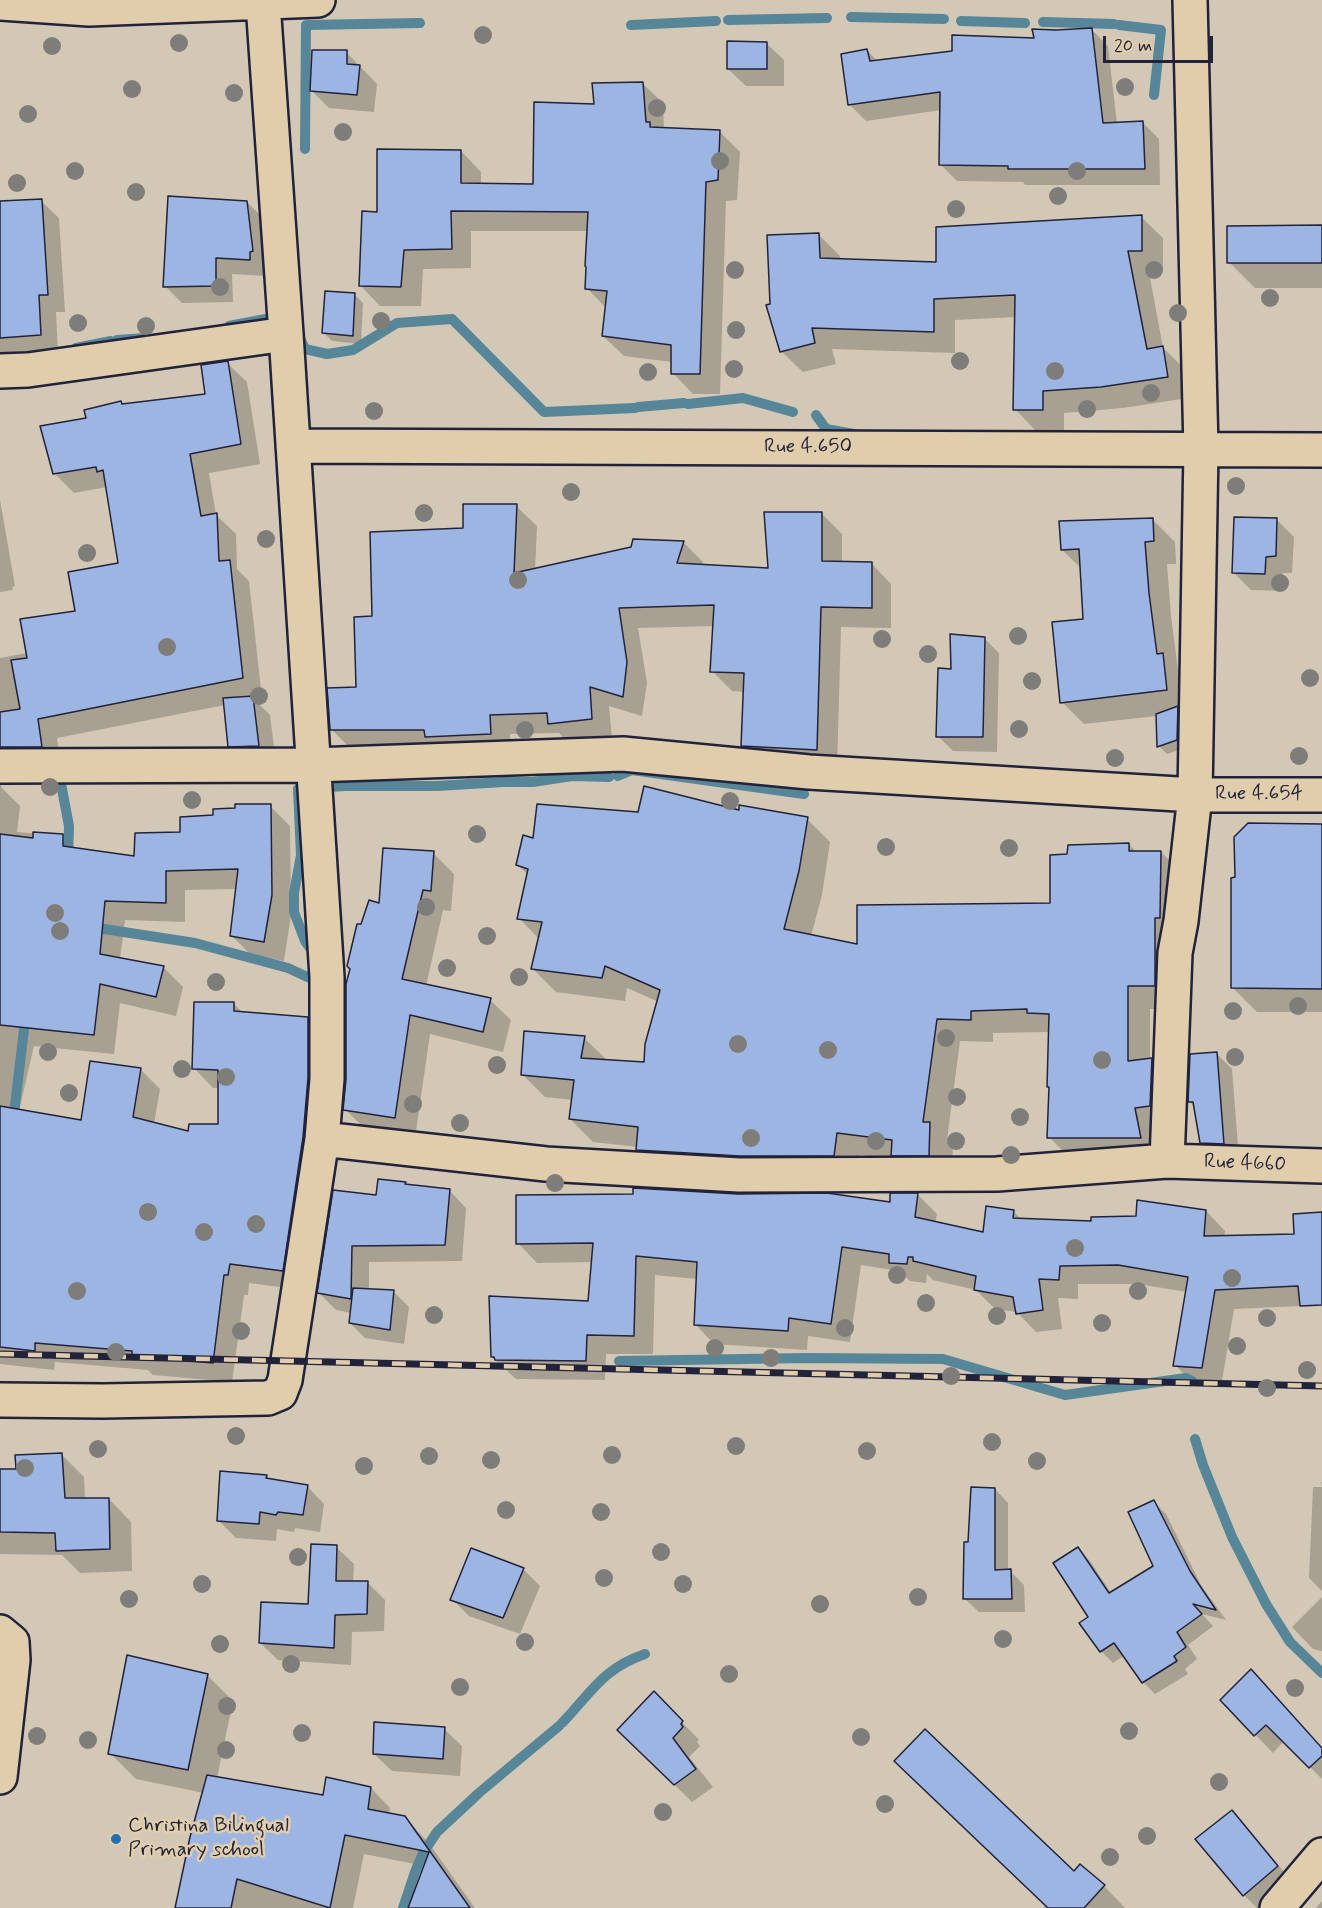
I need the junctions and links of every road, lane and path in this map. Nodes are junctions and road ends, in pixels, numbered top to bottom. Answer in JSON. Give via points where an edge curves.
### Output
{"nodes":[{"id":1,"x":318,"y":0,"type":"edge"},
{"id":2,"x":1190,"y":0,"type":"edge"},
{"id":3,"x":0,"y":3,"type":"edge"},
{"id":4,"x":263,"y":3,"type":"junction"},
{"id":5,"x":286,"y":334,"type":"junction"},
{"id":6,"x":0,"y":371,"type":"edge"},
{"id":7,"x":293,"y":446,"type":"junction"},
{"id":8,"x":1201,"y":449,"type":"junction"},
{"id":9,"x":1322,"y":450,"type":"edge"},
{"id":10,"x":313,"y":765,"type":"junction"},
{"id":11,"x":0,"y":766,"type":"edge"},
{"id":12,"x":1195,"y":795,"type":"junction"},
{"id":13,"x":1322,"y":795,"type":"edge"},
{"id":14,"x":322,"y":1139,"type":"junction"},
{"id":15,"x":1167,"y":1161,"type":"junction"},
{"id":16,"x":1322,"y":1166,"type":"edge"},
{"id":17,"x":0,"y":1400,"type":"edge"},
{"id":18,"x":6,"y":1646,"type":"edge"},
{"id":19,"x":0,"y":1777,"type":"edge"},
{"id":20,"x":1322,"y":1855,"type":"edge"},
{"id":21,"x":1277,"y":1908,"type":"edge"}],
"edges":[{"from":1,"to":4,"type":"street"},
{"from":2,"to":8,"type":"street"},
{"from":3,"to":4,"type":"street","via":[[89,9]]},
{"from":4,"to":5,"type":"street"},
{"from":5,"to":6,"type":"street"},
{"from":5,"to":7,"type":"street"},
{"from":7,"to":8,"type":"street","name":"Rue 4.650"},
{"from":7,"to":10,"type":"street"},
{"from":8,"to":9,"type":"street","name":"Rue 4.650"},
{"from":8,"to":12,"type":"street"},
{"from":10,"to":11,"type":"street","name":"Rue 4.654"},
{"from":10,"to":12,"type":"street","name":"Rue 4.654","via":[[623,754],[809,772]]},
{"from":10,"to":14,"type":"street","via":[[327,977],[327,1079]]},
{"from":12,"to":13,"type":"street","name":"Rue 4.654"},
{"from":12,"to":15,"type":"street","via":[[1175,953]]},
{"from":14,"to":15,"type":"street","name":"Rue 4660","via":[[546,1164],[739,1175],[997,1174]]},
{"from":14,"to":17,"type":"street","via":[[280,1393],[268,1398]]},
{"from":15,"to":16,"type":"street","name":"Rue 4660"},
{"from":18,"to":19,"type":"street"},
{"from":20,"to":21,"type":"street"}]}
